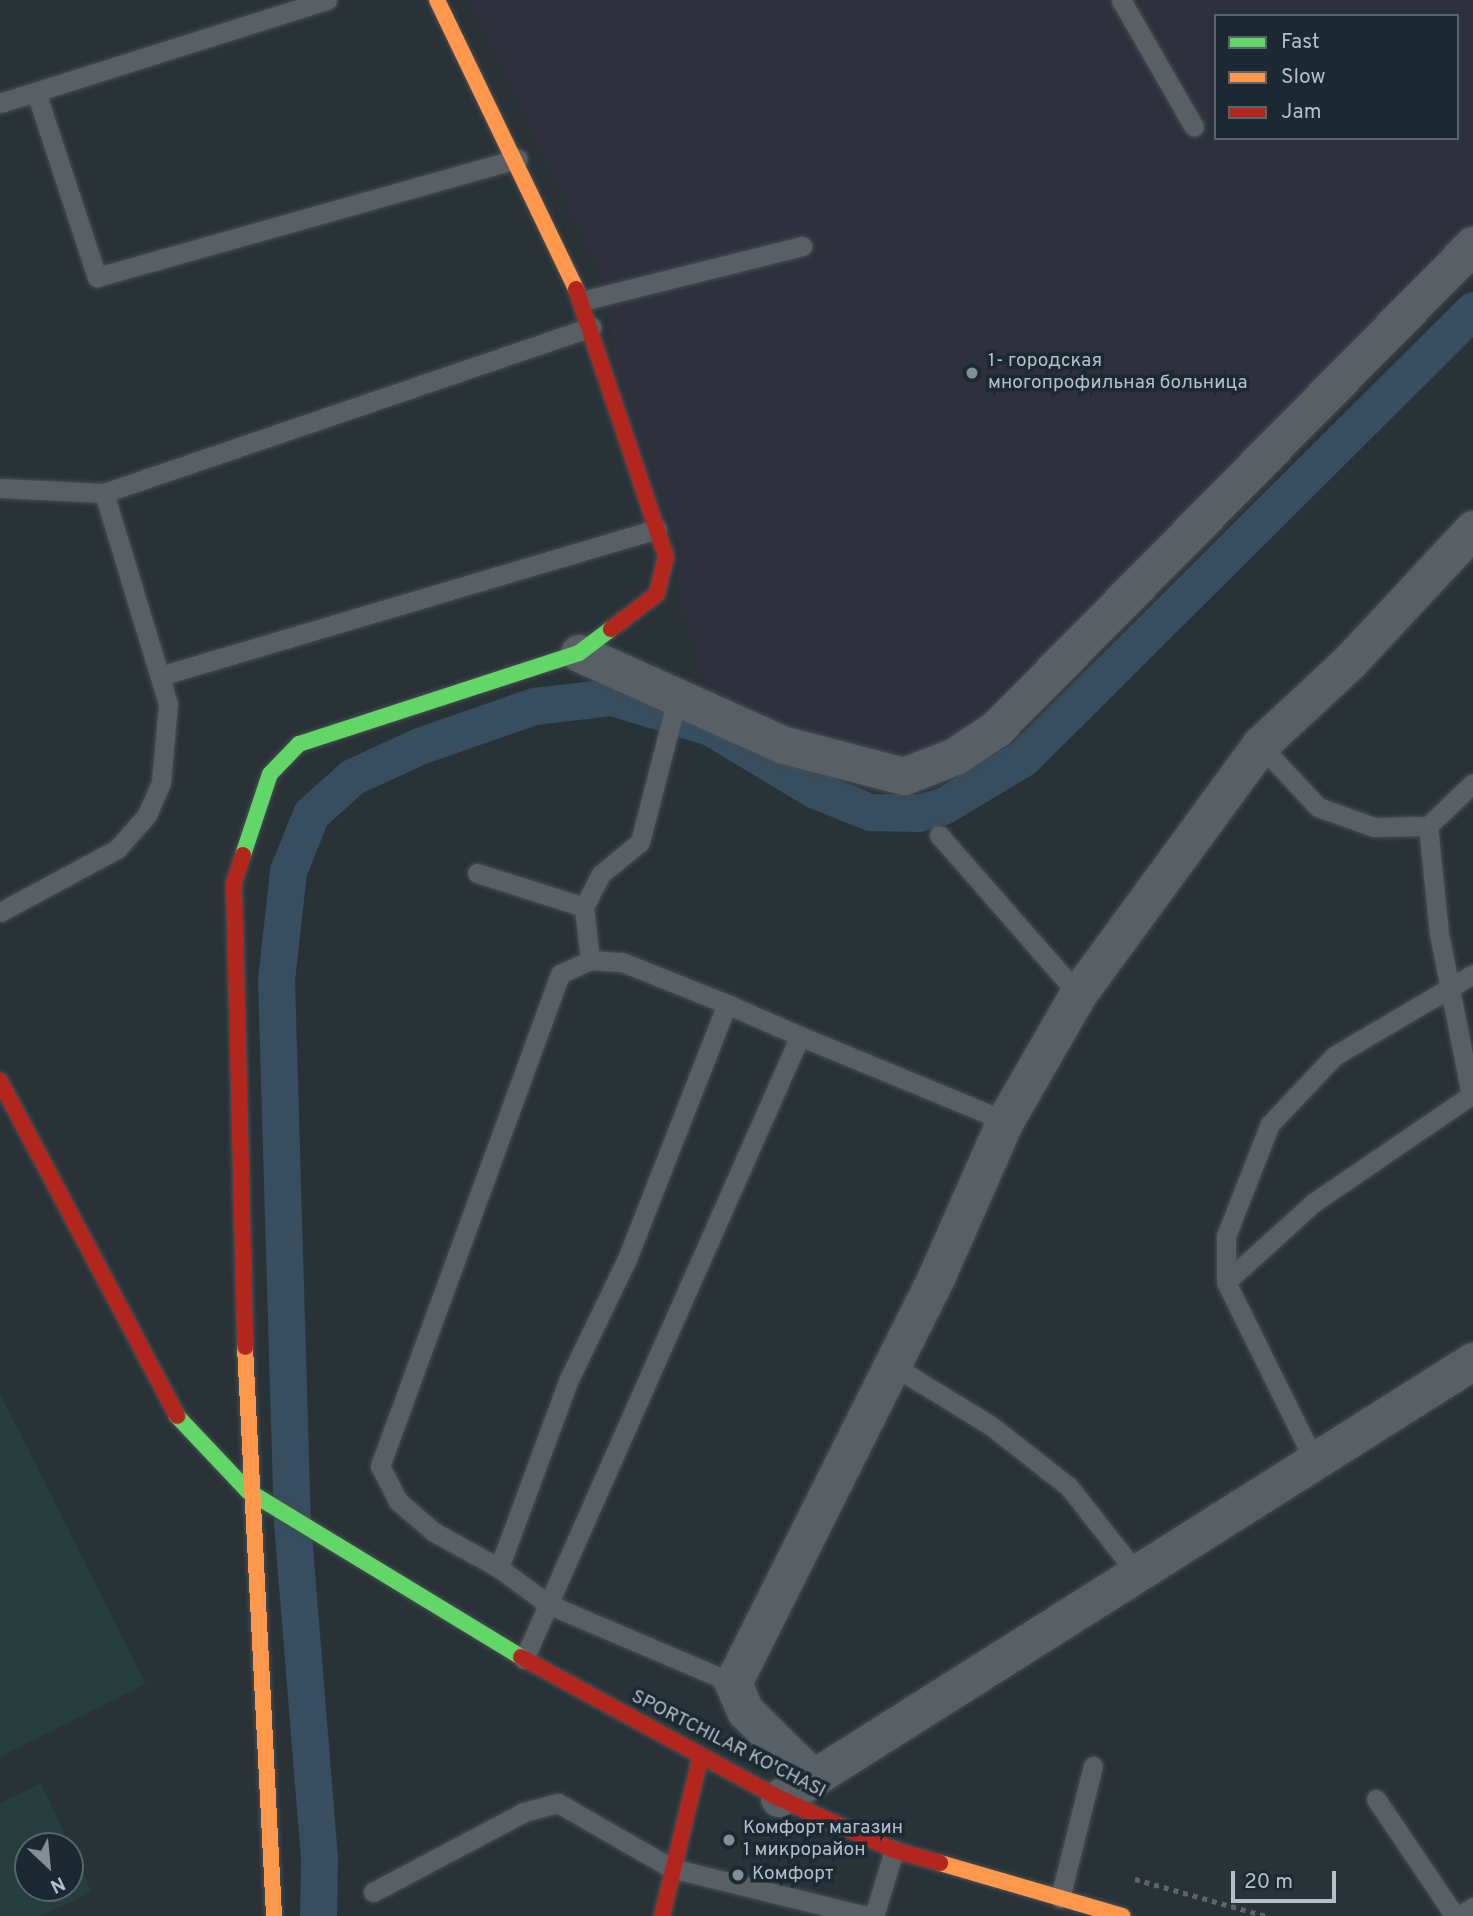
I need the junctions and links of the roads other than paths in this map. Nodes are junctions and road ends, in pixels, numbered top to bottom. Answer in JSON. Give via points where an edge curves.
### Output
{"nodes":[{"id":1,"x":327,"y":0,"type":"edge"},
{"id":2,"x":437,"y":0,"type":"edge"},
{"id":3,"x":1121,"y":0,"type":"edge"},
{"id":4,"x":36,"y":92,"type":"junction"},
{"id":5,"x":0,"y":103,"type":"edge"},
{"id":6,"x":1194,"y":127,"type":"dead end"},
{"id":7,"x":518,"y":159,"type":"junction"},
{"id":8,"x":1473,"y":245,"type":"edge"},
{"id":9,"x":802,"y":246,"type":"dead end"},
{"id":10,"x":582,"y":301,"type":"junction"},
{"id":11,"x":591,"y":327,"type":"junction"},
{"id":12,"x":0,"y":488,"type":"edge"},
{"id":13,"x":104,"y":492,"type":"junction"},
{"id":14,"x":657,"y":528,"type":"junction"},
{"id":15,"x":1473,"y":529,"type":"edge"},
{"id":16,"x":579,"y":653,"type":"junction"},
{"id":17,"x":160,"y":676,"type":"junction"},
{"id":18,"x":677,"y":699,"type":"junction"},
{"id":19,"x":1260,"y":745,"type":"junction"},
{"id":20,"x":1473,"y":783,"type":"edge"},
{"id":21,"x":1429,"y":826,"type":"junction"},
{"id":22,"x":939,"y":835,"type":"dead end"},
{"id":23,"x":477,"y":873,"type":"dead end"},
{"id":24,"x":584,"y":907,"type":"junction"},
{"id":25,"x":0,"y":912,"type":"edge"},
{"id":26,"x":590,"y":960,"type":"junction"},
{"id":27,"x":1473,"y":974,"type":"edge"},
{"id":28,"x":1453,"y":984,"type":"junction"},
{"id":29,"x":1078,"y":993,"type":"junction"},
{"id":30,"x":727,"y":1004,"type":"junction"},
{"id":31,"x":800,"y":1036,"type":"junction"},
{"id":32,"x":0,"y":1081,"type":"edge"},
{"id":33,"x":1472,"y":1095,"type":"edge"},
{"id":34,"x":1005,"y":1121,"type":"junction"},
{"id":35,"x":1226,"y":1282,"type":"junction"},
{"id":36,"x":1473,"y":1361,"type":"edge"},
{"id":37,"x":892,"y":1365,"type":"junction"},
{"id":38,"x":1313,"y":1458,"type":"junction"},
{"id":39,"x":248,"y":1491,"type":"junction"},
{"id":40,"x":499,"y":1568,"type":"junction"},
{"id":41,"x":1135,"y":1572,"type":"junction"},
{"id":42,"x":548,"y":1604,"type":"junction"},
{"id":43,"x":524,"y":1660,"type":"junction"},
{"id":44,"x":733,"y":1683,"type":"junction"},
{"id":45,"x":700,"y":1759,"type":"junction"},
{"id":46,"x":1093,"y":1766,"type":"dead end"},
{"id":47,"x":813,"y":1778,"type":"junction"},
{"id":48,"x":779,"y":1798,"type":"junction"},
{"id":49,"x":1376,"y":1799,"type":"dead end"},
{"id":50,"x":894,"y":1850,"type":"junction"},
{"id":51,"x":671,"y":1868,"type":"junction"},
{"id":52,"x":373,"y":1892,"type":"dead end"},
{"id":53,"x":1060,"y":1898,"type":"junction"},
{"id":54,"x":1473,"y":1908,"type":"edge"},
{"id":55,"x":277,"y":1915,"type":"edge"},
{"id":56,"x":662,"y":1916,"type":"edge"},
{"id":57,"x":867,"y":1916,"type":"edge"},
{"id":58,"x":874,"y":1916,"type":"edge"},
{"id":59,"x":1122,"y":1916,"type":"edge"},
{"id":60,"x":1457,"y":1916,"type":"edge"}],
"edges":[{"from":1,"to":4,"type":"lane"},
{"from":2,"to":7,"type":"street"},
{"from":3,"to":6,"type":"lane"},
{"from":4,"to":5,"type":"lane"},
{"from":4,"to":7,"type":"lane","via":[[97,276]]},
{"from":7,"to":10,"type":"street"},
{"from":8,"to":18,"type":"street","via":[[996,729],[956,756],[904,776],[783,745]]},
{"from":9,"to":10,"type":"lane"},
{"from":10,"to":11,"type":"street"},
{"from":11,"to":13,"type":"lane"},
{"from":11,"to":14,"type":"street"},
{"from":12,"to":13,"type":"lane"},
{"from":13,"to":17,"type":"lane"},
{"from":14,"to":16,"type":"street","via":[[666,557],[657,594]]},
{"from":14,"to":17,"type":"lane"},
{"from":15,"to":19,"type":"street","via":[[1349,662]]},
{"from":16,"to":18,"type":"street"},
{"from":16,"to":39,"type":"street","via":[[337,728],[299,744],[270,775],[234,883]]},
{"from":17,"to":25,"type":"lane","via":[[167,704],[162,770],[147,815],[117,849]]},
{"from":18,"to":24,"type":"lane","via":[[640,842],[601,874]]},
{"from":19,"to":21,"type":"lane","via":[[1318,807],[1374,827]]},
{"from":19,"to":29,"type":"street"},
{"from":20,"to":21,"type":"lane"},
{"from":21,"to":28,"type":"lane","via":[[1439,934]]},
{"from":22,"to":29,"type":"lane"},
{"from":23,"to":24,"type":"lane"},
{"from":24,"to":26,"type":"lane"},
{"from":26,"to":30,"type":"lane","via":[[622,962]]},
{"from":26,"to":40,"type":"lane","via":[[560,974],[380,1466],[407,1509]]},
{"from":27,"to":28,"type":"lane"},
{"from":28,"to":33,"type":"lane"},
{"from":28,"to":35,"type":"lane","via":[[1334,1056],[1270,1124],[1226,1236]]},
{"from":29,"to":34,"type":"street"},
{"from":30,"to":31,"type":"lane"},
{"from":30,"to":40,"type":"lane","via":[[627,1259],[569,1379]]},
{"from":31,"to":34,"type":"lane"},
{"from":31,"to":42,"type":"lane","via":[[621,1453]]},
{"from":32,"to":39,"type":"street","name":"SPORTCHILAR KO'CHASI","via":[[172,1410]]},
{"from":33,"to":35,"type":"lane","via":[[1313,1203]]},
{"from":34,"to":37,"type":"street"},
{"from":35,"to":38,"type":"lane"},
{"from":36,"to":38,"type":"street"},
{"from":37,"to":41,"type":"lane","via":[[990,1425],[1069,1487]]},
{"from":37,"to":44,"type":"street"},
{"from":38,"to":41,"type":"street"},
{"from":39,"to":43,"type":"street","name":"SPORTCHILAR KO'CHASI"},
{"from":39,"to":55,"type":"street"},
{"from":40,"to":42,"type":"lane"},
{"from":41,"to":47,"type":"street"},
{"from":42,"to":43,"type":"lane"},
{"from":42,"to":44,"type":"lane"},
{"from":43,"to":45,"type":"street","name":"SPORTCHILAR KO'CHASI"},
{"from":44,"to":47,"type":"street","via":[[745,1711]]},
{"from":45,"to":48,"type":"street","name":"SPORTCHILAR KO'CHASI"},
{"from":45,"to":51,"type":"street"},
{"from":46,"to":53,"type":"lane"},
{"from":47,"to":48,"type":"street"},
{"from":48,"to":50,"type":"street","name":"SPORTCHILAR KO'CHASI"},
{"from":49,"to":60,"type":"lane"},
{"from":50,"to":53,"type":"street","name":"SPORTCHILAR KO'CHASI"},
{"from":50,"to":58,"type":"lane"},
{"from":51,"to":52,"type":"lane","via":[[558,1803],[524,1812]]},
{"from":51,"to":56,"type":"street"},
{"from":51,"to":57,"type":"lane"},
{"from":53,"to":59,"type":"street","name":"SPORTCHILAR KO'CHASI"},
{"from":54,"to":60,"type":"lane"}]}
